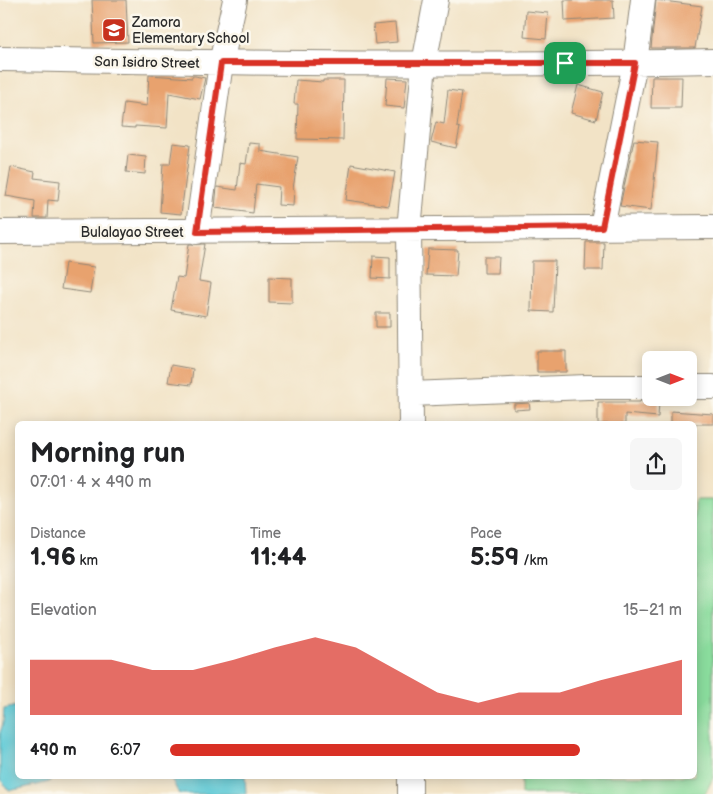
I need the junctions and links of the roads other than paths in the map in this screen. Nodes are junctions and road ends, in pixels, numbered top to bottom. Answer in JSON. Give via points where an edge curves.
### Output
{"nodes":[{"id":1,"x":235,"y":0,"type":"edge"},
{"id":2,"x":436,"y":0,"type":"edge"},
{"id":3,"x":642,"y":0,"type":"edge"},
{"id":4,"x":0,"y":59,"type":"edge"},
{"id":5,"x":713,"y":61,"type":"edge"},
{"id":6,"x":221,"y":63,"type":"junction"},
{"id":7,"x":635,"y":63,"type":"junction"},
{"id":8,"x":424,"y":64,"type":"junction"},
{"id":9,"x":602,"y":227,"type":"junction"},
{"id":10,"x":713,"y":227,"type":"edge"},
{"id":11,"x":409,"y":230,"type":"junction"},
{"id":12,"x":0,"y":232,"type":"edge"},
{"id":13,"x":197,"y":232,"type":"junction"},
{"id":14,"x":642,"y":387,"type":"edge"},
{"id":15,"x":698,"y":387,"type":"edge"},
{"id":16,"x":713,"y":387,"type":"edge"},
{"id":17,"x":411,"y":394,"type":"junction"},
{"id":18,"x":411,"y":421,"type":"edge"},
{"id":19,"x":410,"y":779,"type":"edge"},
{"id":20,"x":410,"y":794,"type":"edge"}],
"edges":[{"from":1,"to":6,"type":"street"},
{"from":2,"to":8,"type":"street"},
{"from":3,"to":7,"type":"street"},
{"from":4,"to":6,"type":"street","name":"San Isidro Street"},
{"from":5,"to":7,"type":"street","name":"San Isidro Street"},
{"from":6,"to":8,"type":"street","name":"San Isidro Street"},
{"from":6,"to":13,"type":"street"},
{"from":7,"to":8,"type":"street","name":"San Isidro Street"},
{"from":7,"to":9,"type":"street"},
{"from":8,"to":11,"type":"street"},
{"from":9,"to":10,"type":"street","name":"Bulalayao Street"},
{"from":9,"to":11,"type":"street","name":"Bulalayao Street"},
{"from":11,"to":13,"type":"street","name":"Bulalayao Street"},
{"from":11,"to":17,"type":"street"},
{"from":12,"to":13,"type":"street","name":"Bulalayao Street"},
{"from":14,"to":17,"type":"street"},
{"from":15,"to":16,"type":"street"},
{"from":17,"to":18,"type":"street"},
{"from":19,"to":20,"type":"street"}]}
